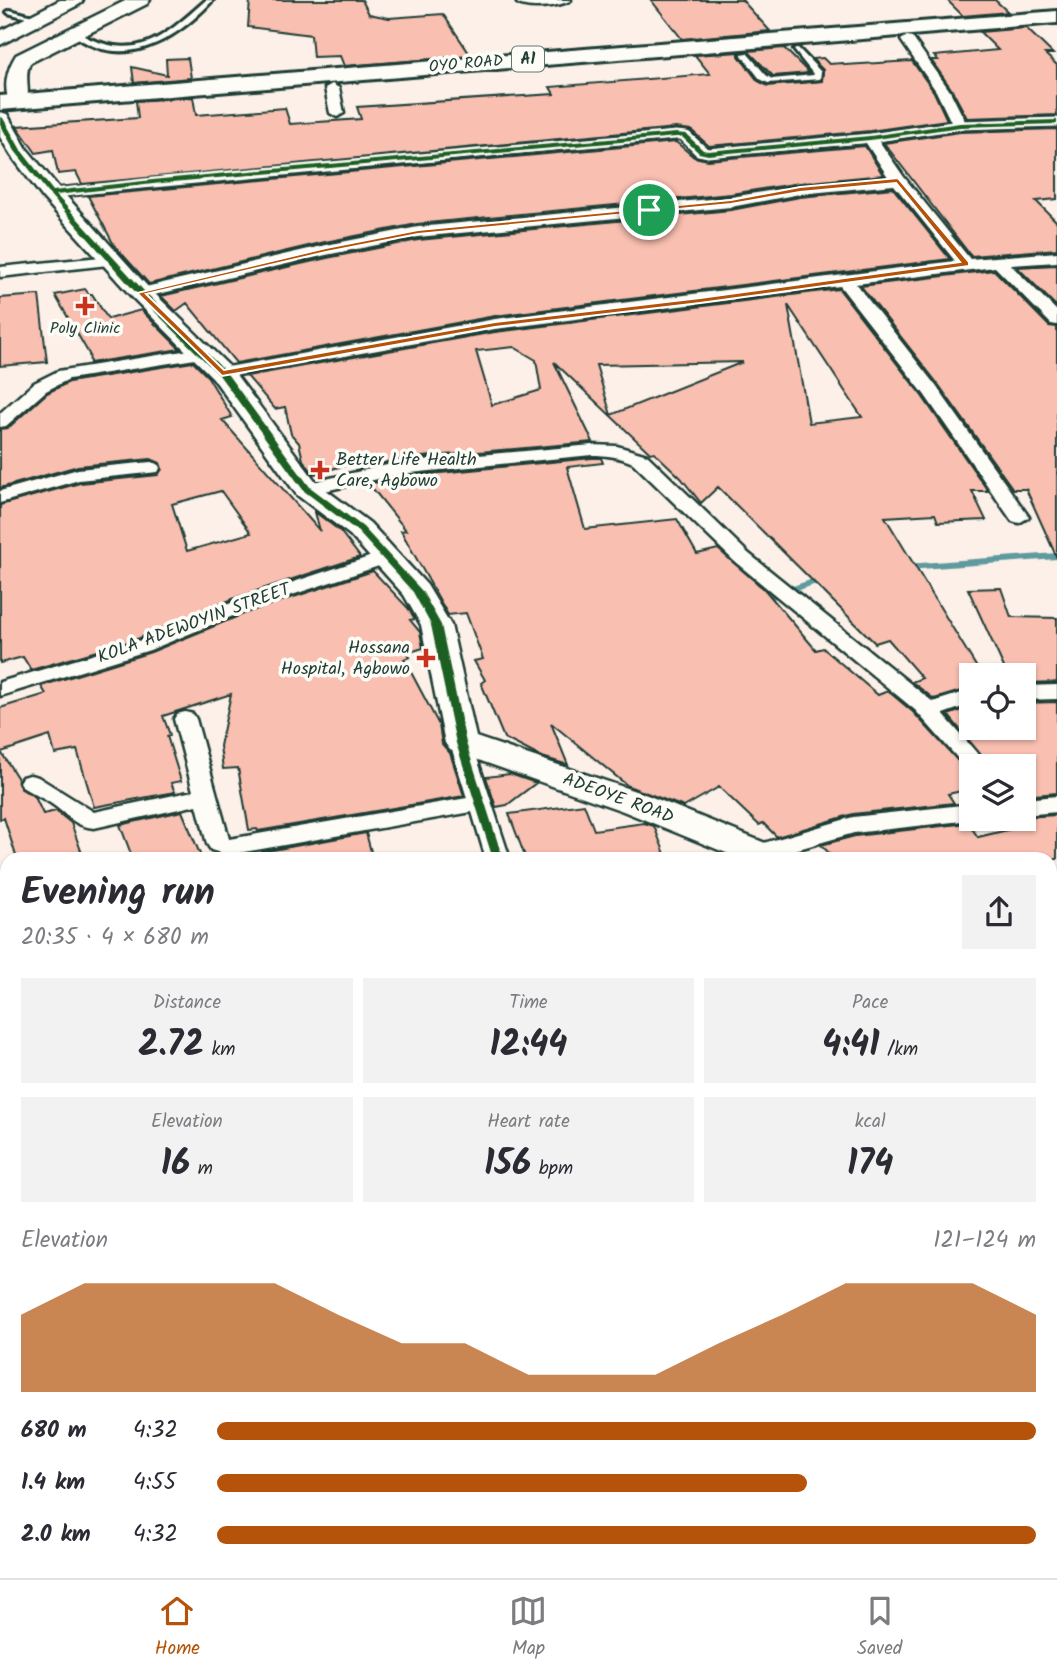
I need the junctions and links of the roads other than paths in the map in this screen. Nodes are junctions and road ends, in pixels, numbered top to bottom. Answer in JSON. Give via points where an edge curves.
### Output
{"nodes":[{"id":1,"x":74,"y":0,"type":"edge"},
{"id":2,"x":141,"y":0,"type":"edge"},
{"id":3,"x":210,"y":0,"type":"edge"},
{"id":4,"x":565,"y":0,"type":"edge"},
{"id":5,"x":523,"y":3,"type":"dead end"},
{"id":6,"x":10,"y":12,"type":"dead end"},
{"id":7,"x":1057,"y":17,"type":"edge"},
{"id":8,"x":38,"y":19,"type":"junction"},
{"id":9,"x":1057,"y":29,"type":"edge"},
{"id":10,"x":78,"y":31,"type":"junction"},
{"id":11,"x":0,"y":39,"type":"edge"},
{"id":12,"x":907,"y":40,"type":"junction"},
{"id":13,"x":798,"y":50,"type":"junction"},
{"id":14,"x":689,"y":52,"type":"junction"},
{"id":15,"x":0,"y":54,"type":"edge"},
{"id":16,"x":744,"y":54,"type":"junction"},
{"id":17,"x":23,"y":59,"type":"junction"},
{"id":18,"x":332,"y":88,"type":"junction"},
{"id":19,"x":4,"y":108,"type":"edge"},
{"id":20,"x":337,"y":113,"type":"dead end"},
{"id":21,"x":1057,"y":122,"type":"edge"},
{"id":22,"x":960,"y":125,"type":"junction"},
{"id":23,"x":870,"y":138,"type":"junction"},
{"id":24,"x":898,"y":180,"type":"junction"},
{"id":25,"x":51,"y":193,"type":"junction"},
{"id":26,"x":1057,"y":257,"type":"edge"},
{"id":27,"x":111,"y":261,"type":"junction"},
{"id":28,"x":998,"y":261,"type":"junction"},
{"id":29,"x":966,"y":264,"type":"junction"},
{"id":30,"x":0,"y":272,"type":"edge"},
{"id":31,"x":845,"y":281,"type":"junction"},
{"id":32,"x":141,"y":293,"type":"junction"},
{"id":33,"x":1057,"y":320,"type":"edge"},
{"id":34,"x":202,"y":353,"type":"junction"},
{"id":35,"x":222,"y":373,"type":"junction"},
{"id":36,"x":0,"y":422,"type":"edge"},
{"id":37,"x":151,"y":468,"type":"dead end"},
{"id":38,"x":307,"y":489,"type":"junction"},
{"id":39,"x":0,"y":497,"type":"edge"},
{"id":40,"x":1019,"y":517,"type":"dead end"},
{"id":41,"x":387,"y":557,"type":"junction"},
{"id":42,"x":0,"y":688,"type":"edge"},
{"id":43,"x":1057,"y":692,"type":"edge"},
{"id":44,"x":1036,"y":693,"type":"edge"},
{"id":45,"x":959,"y":701,"type":"edge"},
{"id":46,"x":929,"y":711,"type":"junction"},
{"id":47,"x":184,"y":719,"type":"dead end"},
{"id":48,"x":461,"y":743,"type":"junction"},
{"id":49,"x":967,"y":754,"type":"edge"},
{"id":50,"x":30,"y":782,"type":"dead end"},
{"id":51,"x":205,"y":796,"type":"junction"},
{"id":52,"x":480,"y":803,"type":"junction"},
{"id":53,"x":1057,"y":804,"type":"edge"},
{"id":54,"x":1036,"y":806,"type":"edge"},
{"id":55,"x":959,"y":813,"type":"edge"},
{"id":56,"x":496,"y":852,"type":"edge"},
{"id":57,"x":755,"y":852,"type":"edge"},
{"id":58,"x":776,"y":852,"type":"edge"}],
"edges":[{"from":1,"to":8,"type":"street"},
{"from":2,"to":10,"type":"street"},
{"from":3,"to":10,"type":"lane","via":[[141,50],[112,51],[90,44]]},
{"from":4,"to":5,"type":"street"},
{"from":6,"to":8,"type":"lane"},
{"from":7,"to":14,"type":"highway","name":"OYO ROAD","number":"A1"},
{"from":8,"to":10,"type":"street"},
{"from":8,"to":11,"type":"street"},
{"from":9,"to":12,"type":"highway","name":"OYO ROAD","number":"A1"},
{"from":10,"to":17,"type":"street"},
{"from":12,"to":13,"type":"highway","name":"OYO ROAD","number":"A1"},
{"from":12,"to":22,"type":"street"},
{"from":13,"to":16,"type":"highway","name":"OYO ROAD","number":"A1"},
{"from":13,"to":16,"type":"lane","via":[[817,76],[771,81]]},
{"from":14,"to":16,"type":"highway","name":"OYO ROAD","number":"A1"},
{"from":14,"to":18,"type":"highway","name":"OYO ROAD","number":"A1"},
{"from":14,"to":19,"type":"highway","name":"OYO ROAD","number":"A1"},
{"from":15,"to":17,"type":"street"},
{"from":17,"to":19,"type":"street"},
{"from":18,"to":19,"type":"highway","name":"OYO ROAD","number":"A1"},
{"from":18,"to":20,"type":"street"},
{"from":19,"to":25,"type":"street","via":[[18,151]]},
{"from":21,"to":22,"type":"street"},
{"from":22,"to":23,"type":"street"},
{"from":23,"to":24,"type":"street"},
{"from":23,"to":25,"type":"street","via":[[708,153],[684,135],[676,135]]},
{"from":24,"to":29,"type":"street"},
{"from":24,"to":32,"type":"street","via":[[731,202],[418,232]]},
{"from":25,"to":27,"type":"street"},
{"from":26,"to":28,"type":"street"},
{"from":27,"to":30,"type":"street"},
{"from":27,"to":32,"type":"street"},
{"from":28,"to":29,"type":"street"},
{"from":28,"to":33,"type":"street"},
{"from":29,"to":31,"type":"street"},
{"from":31,"to":35,"type":"street","via":[[495,324]]},
{"from":31,"to":40,"type":"street","via":[[930,390]]},
{"from":32,"to":34,"type":"street"},
{"from":34,"to":35,"type":"street"},
{"from":34,"to":36,"type":"street","via":[[64,375],[40,387]]},
{"from":35,"to":38,"type":"street"},
{"from":37,"to":39,"type":"street","via":[[78,474]]},
{"from":38,"to":41,"type":"street","via":[[360,529]]},
{"from":38,"to":46,"type":"street","via":[[412,467],[592,450],[623,452],[640,459],[741,557]]},
{"from":41,"to":42,"type":"street","name":"KOLA ADEWOYIN STREET","via":[[243,605],[143,646]]},
{"from":41,"to":48,"type":"street","via":[[417,591],[436,625]]},
{"from":43,"to":44,"type":"street"},
{"from":45,"to":46,"type":"street"},
{"from":46,"to":49,"type":"street"},
{"from":47,"to":51,"type":"street"},
{"from":48,"to":52,"type":"street"},
{"from":48,"to":57,"type":"street","name":"ADEOYE ROAD","via":[[635,803]]},
{"from":50,"to":51,"type":"street","via":[[84,820]]},
{"from":51,"to":52,"type":"street","via":[[219,844],[227,847]]},
{"from":52,"to":56,"type":"street"},
{"from":53,"to":54,"type":"street"},
{"from":55,"to":58,"type":"street","via":[[853,825]]}]}
